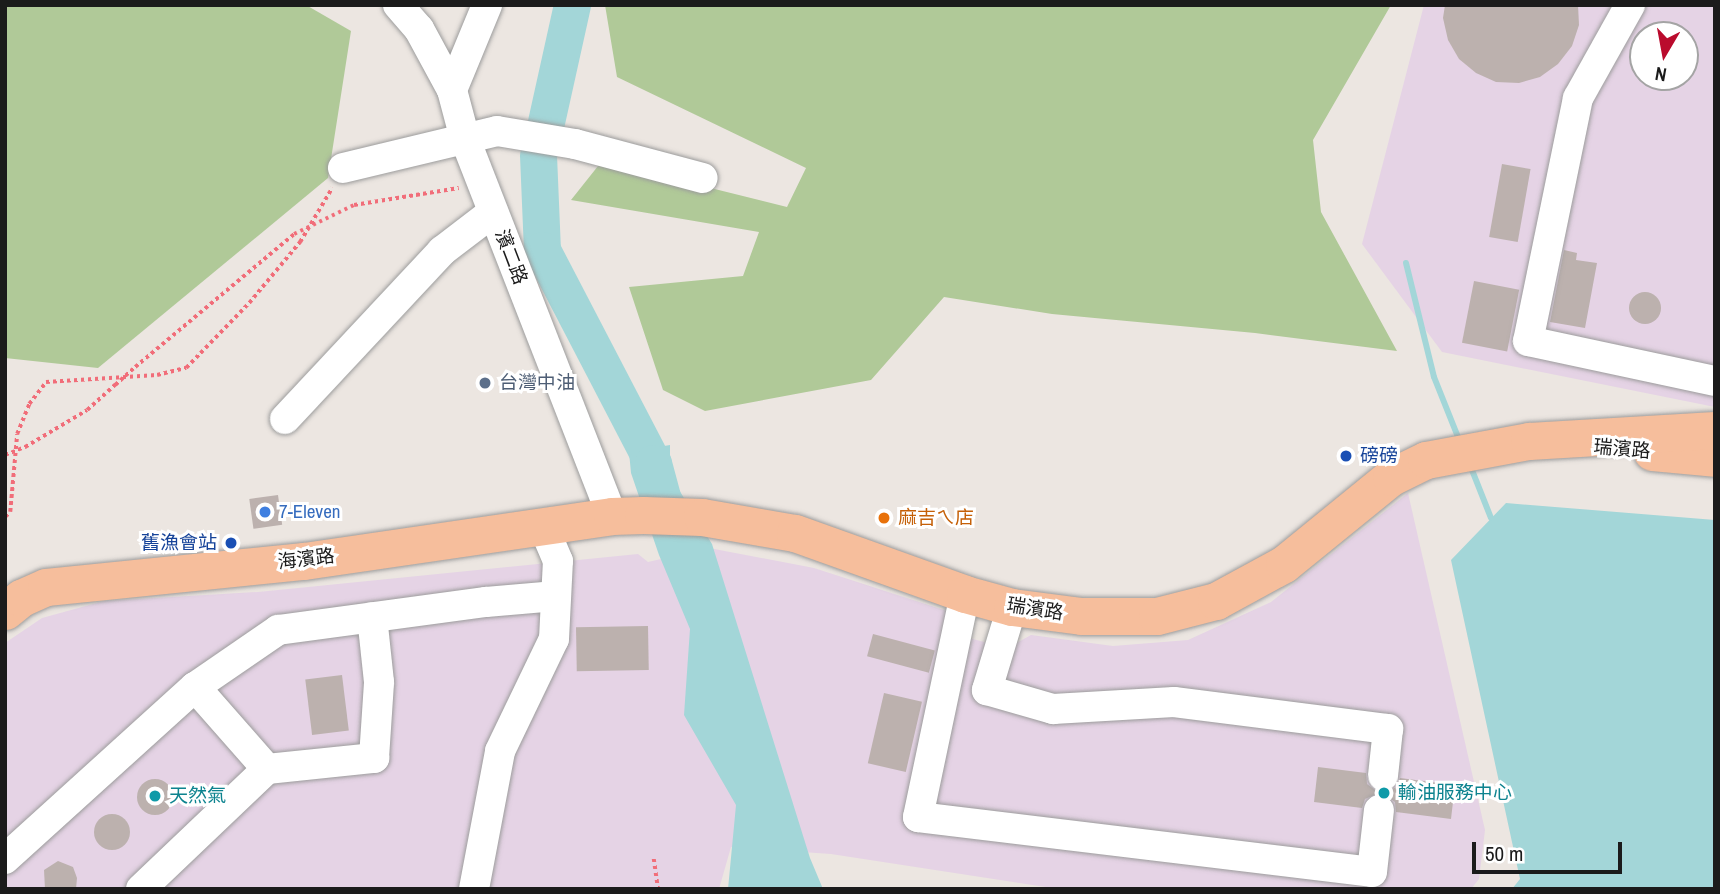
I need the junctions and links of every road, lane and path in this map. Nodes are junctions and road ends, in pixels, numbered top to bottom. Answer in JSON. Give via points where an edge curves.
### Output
{"nodes":[{"id":1,"x":398,"y":5,"type":"edge"},
{"id":2,"x":487,"y":5,"type":"edge"},
{"id":3,"x":1630,"y":5,"type":"edge"},
{"id":4,"x":452,"y":90,"type":"junction"},
{"id":5,"x":465,"y":139,"type":"junction"},
{"id":6,"x":343,"y":168,"type":"joint"},
{"id":7,"x":703,"y":178,"type":"dead end"},
{"id":8,"x":460,"y":188,"type":"dead end"},
{"id":9,"x":493,"y":212,"type":"junction"},
{"id":10,"x":1715,"y":381,"type":"edge"},
{"id":11,"x":285,"y":419,"type":"dead end"},
{"id":12,"x":1715,"y":430,"type":"edge"},
{"id":13,"x":1512,"y":443,"type":"junction"},
{"id":14,"x":5,"y":456,"type":"edge"},
{"id":15,"x":1715,"y":458,"type":"edge"},
{"id":16,"x":628,"y":516,"type":"junction"},
{"id":17,"x":5,"y":517,"type":"edge"},
{"id":18,"x":543,"y":526,"type":"junction"},
{"id":19,"x":965,"y":594,"type":"junction"},
{"id":20,"x":556,"y":596,"type":"junction"},
{"id":21,"x":11,"y":602,"type":"edge"},
{"id":22,"x":1012,"y":607,"type":"junction"},
{"id":23,"x":372,"y":617,"type":"junction"},
{"id":24,"x":195,"y":687,"type":"junction"},
{"id":25,"x":267,"y":769,"type":"junction"},
{"id":26,"x":1383,"y":776,"type":"dead end"},
{"id":27,"x":1379,"y":810,"type":"dead end"},
{"id":28,"x":5,"y":859,"type":"edge"},
{"id":29,"x":654,"y":859,"type":"dead end"},
{"id":30,"x":141,"y":889,"type":"edge"},
{"id":31,"x":474,"y":889,"type":"edge"},
{"id":32,"x":658,"y":889,"type":"edge"}],
"edges":[{"from":1,"to":4,"type":"street","name":"濱二路","via":[[419,29]]},
{"from":2,"to":4,"type":"street"},
{"from":3,"to":10,"type":"street","via":[[1578,98],[1528,341]]},
{"from":4,"to":5,"type":"street","name":"濱二路"},
{"from":5,"to":6,"type":"street"},
{"from":5,"to":7,"type":"street","via":[[497,131],[575,144]]},
{"from":5,"to":9,"type":"street","name":"濱二路"},
{"from":6,"to":17,"type":"path","via":[[300,242],[186,368],[157,375],[46,382],[29,404],[18,435],[10,512]]},
{"from":8,"to":14,"type":"path","bridge":true,"via":[[354,205],[294,234],[87,410]]},
{"from":9,"to":11,"type":"street","via":[[442,251]]},
{"from":9,"to":16,"type":"street","name":"濱二路"},
{"from":12,"to":13,"type":"main road","name":"瑞濱路"},
{"from":13,"to":15,"type":"main road","name":"瑞濱路"},
{"from":13,"to":22,"type":"main road","name":"瑞濱路","via":[[1426,460],[1391,477],[1284,564],[1216,601],[1157,616],[1081,616]]},
{"from":16,"to":18,"type":"main road","name":"海濱路"},
{"from":16,"to":19,"type":"main road","name":"瑞濱路","via":[[702,517],[795,533]]},
{"from":18,"to":20,"type":"street","via":[[558,561]]},
{"from":18,"to":21,"type":"main road","name":"海濱路","via":[[304,561],[46,587]]},
{"from":19,"to":22,"type":"main road","name":"瑞濱路"},
{"from":19,"to":27,"type":"street","via":[[918,817],[1372,872]]},
{"from":20,"to":23,"type":"street"},
{"from":20,"to":31,"type":"street","via":[[554,639],[500,751]]},
{"from":22,"to":26,"type":"street","via":[[987,690],[1053,709],[1174,702],[1388,729]]},
{"from":23,"to":24,"type":"street","via":[[278,630]]},
{"from":23,"to":25,"type":"street","via":[[379,682],[374,758]]},
{"from":24,"to":25,"type":"street"},
{"from":24,"to":28,"type":"street"},
{"from":25,"to":30,"type":"street"},
{"from":29,"to":32,"type":"path"}]}
